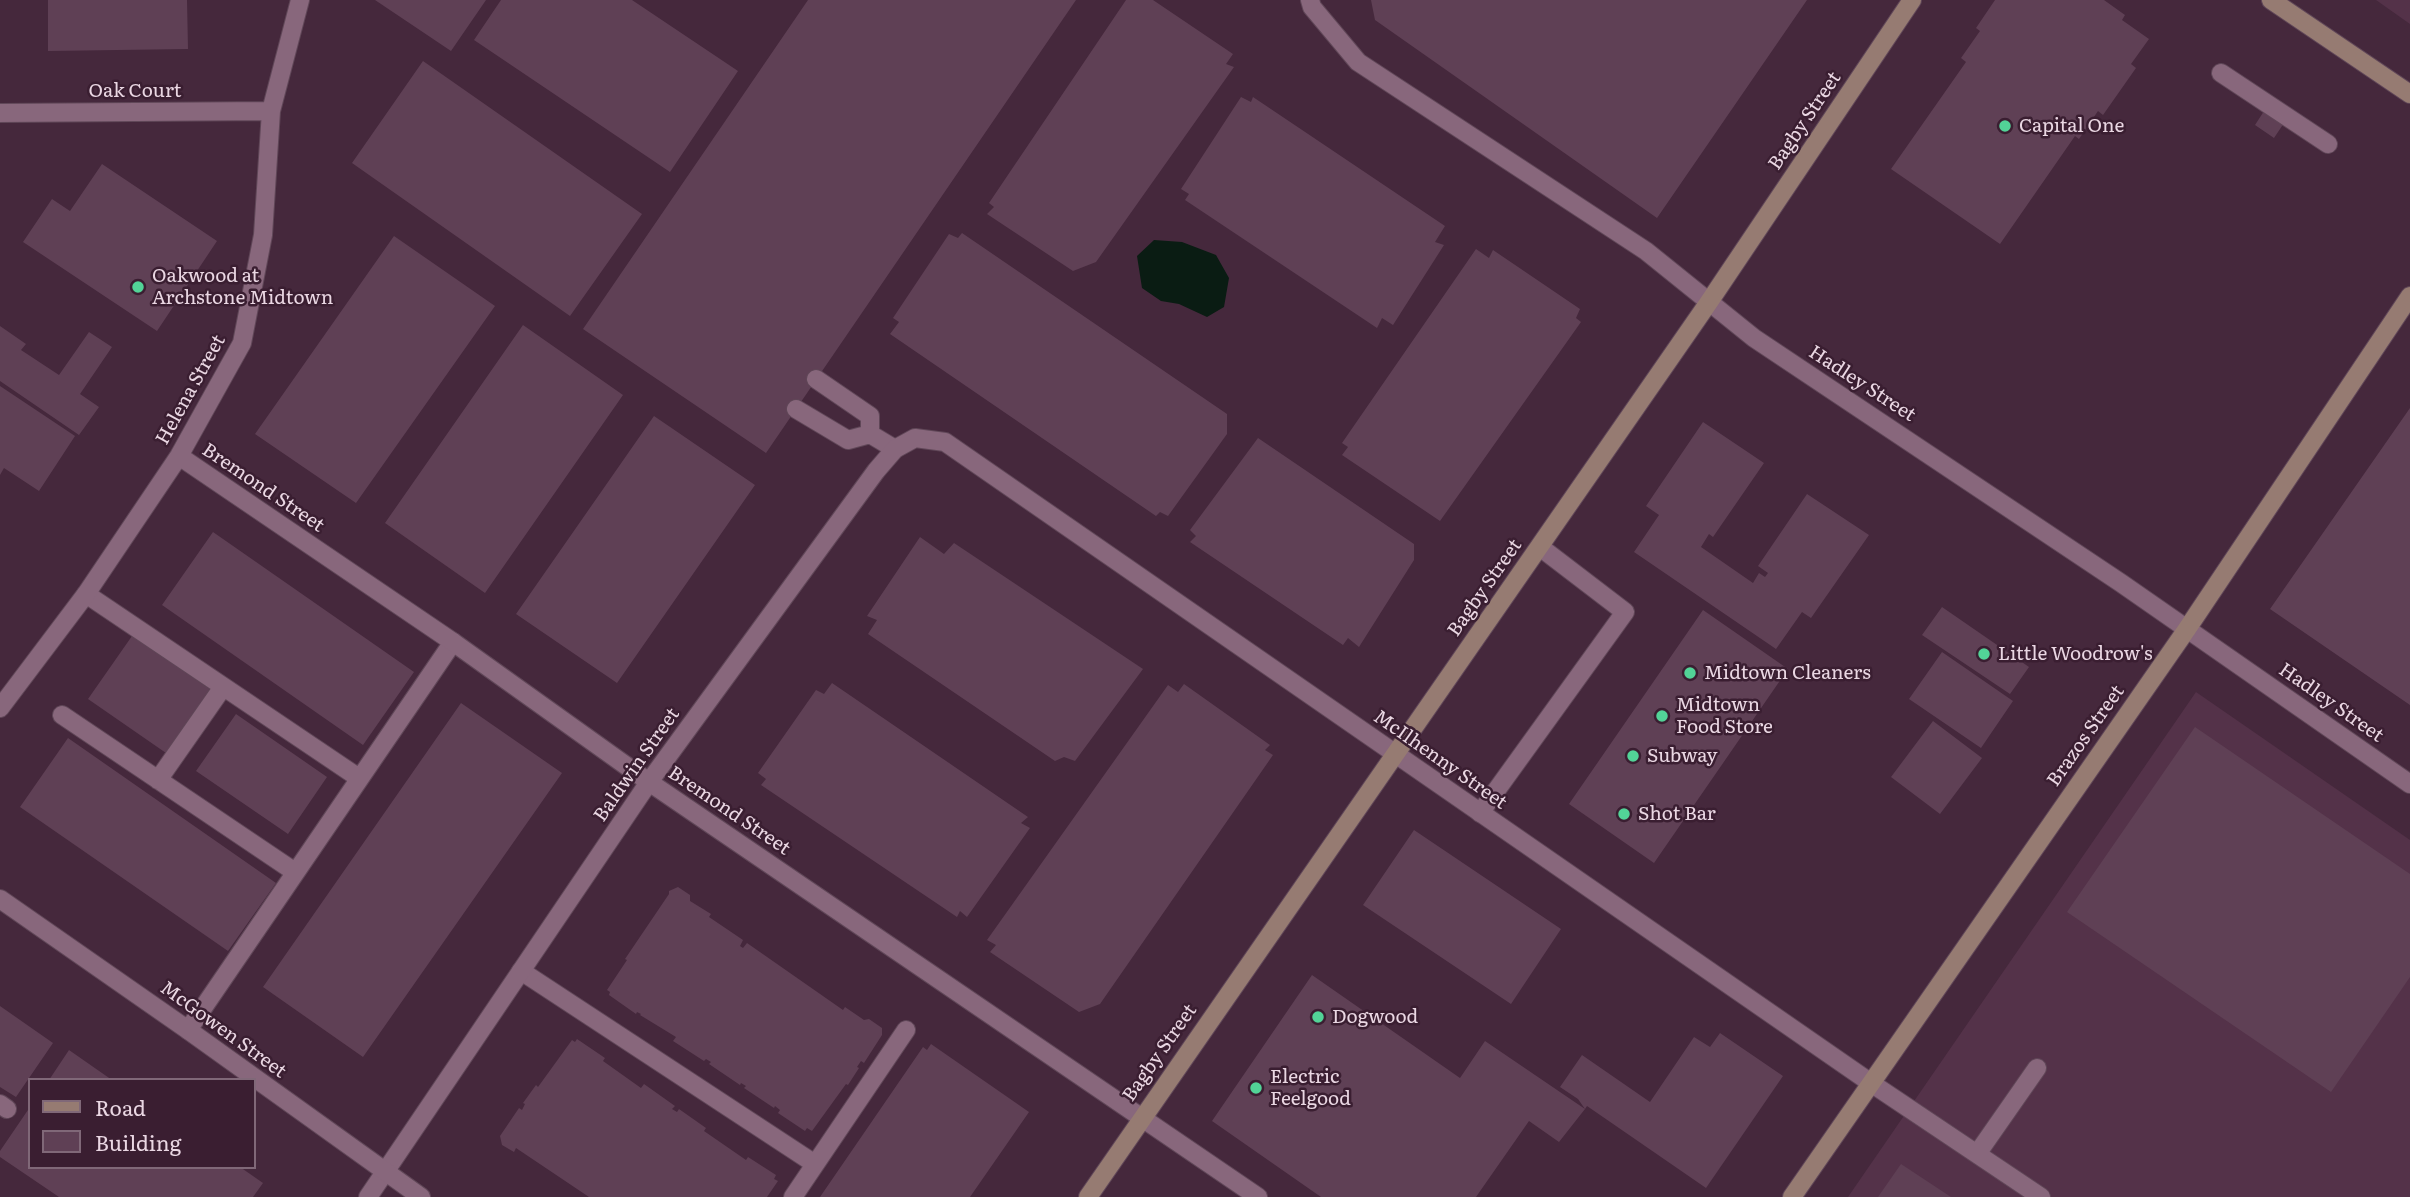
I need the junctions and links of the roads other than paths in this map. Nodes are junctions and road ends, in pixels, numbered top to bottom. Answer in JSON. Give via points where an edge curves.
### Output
{"nodes":[{"id":1,"x":300,"y":0,"type":"edge"},
{"id":2,"x":1310,"y":0,"type":"edge"},
{"id":3,"x":1912,"y":0,"type":"edge"},
{"id":4,"x":2271,"y":0,"type":"edge"},
{"id":5,"x":2221,"y":73,"type":"dead end"},
{"id":6,"x":2410,"y":94,"type":"edge"},
{"id":7,"x":271,"y":111,"type":"junction"},
{"id":8,"x":0,"y":113,"type":"edge"},
{"id":9,"x":2328,"y":144,"type":"dead end"},
{"id":10,"x":2410,"y":296,"type":"edge"},
{"id":11,"x":1709,"y":302,"type":"junction"},
{"id":12,"x":816,"y":379,"type":"dead end"},
{"id":13,"x":796,"y":409,"type":"dead end"},
{"id":14,"x":870,"y":435,"type":"junction"},
{"id":15,"x":895,"y":449,"type":"junction"},
{"id":16,"x":179,"y":456,"type":"junction"},
{"id":17,"x":1540,"y":547,"type":"junction"},
{"id":18,"x":86,"y":594,"type":"junction"},
{"id":19,"x":2187,"y":629,"type":"junction"},
{"id":20,"x":453,"y":642,"type":"junction"},
{"id":21,"x":223,"y":687,"type":"junction"},
{"id":22,"x":0,"y":708,"type":"edge"},
{"id":23,"x":62,"y":715,"type":"dead end"},
{"id":24,"x":1395,"y":754,"type":"junction"},
{"id":25,"x":359,"y":778,"type":"junction"},
{"id":26,"x":158,"y":780,"type":"junction"},
{"id":27,"x":649,"y":782,"type":"junction"},
{"id":28,"x":2410,"y":784,"type":"edge"},
{"id":29,"x":1480,"y":813,"type":"junction"},
{"id":30,"x":295,"y":872,"type":"junction"},
{"id":31,"x":0,"y":899,"type":"edge"},
{"id":32,"x":521,"y":971,"type":"junction"},
{"id":33,"x":188,"y":1030,"type":"junction"},
{"id":34,"x":906,"y":1030,"type":"dead end"},
{"id":35,"x":2038,"y":1068,"type":"dead end"},
{"id":36,"x":254,"y":1078,"type":"edge"},
{"id":37,"x":256,"y":1079,"type":"edge"},
{"id":38,"x":1871,"y":1083,"type":"junction"},
{"id":39,"x":1142,"y":1117,"type":"junction"},
{"id":40,"x":1977,"y":1154,"type":"junction"},
{"id":41,"x":815,"y":1164,"type":"junction"},
{"id":42,"x":385,"y":1173,"type":"junction"},
{"id":43,"x":368,"y":1197,"type":"edge"},
{"id":44,"x":421,"y":1197,"type":"edge"},
{"id":45,"x":793,"y":1197,"type":"edge"},
{"id":46,"x":1088,"y":1197,"type":"edge"},
{"id":47,"x":1258,"y":1197,"type":"edge"},
{"id":48,"x":1792,"y":1197,"type":"edge"},
{"id":49,"x":2041,"y":1197,"type":"edge"}],
"edges":[{"from":1,"to":7,"type":"street","name":"Helena Street"},
{"from":2,"to":11,"type":"street","name":"Hadley Street","via":[[1358,62],[1646,251]]},
{"from":3,"to":11,"type":"main road","name":"Bagby Street"},
{"from":4,"to":6,"type":"main road"},
{"from":5,"to":9,"type":"street"},
{"from":7,"to":8,"type":"street","name":"Oak Court"},
{"from":7,"to":16,"type":"street","name":"Helena Street","via":[[263,234],[242,343]]},
{"from":10,"to":19,"type":"main road","name":"Brazos Street"},
{"from":11,"to":17,"type":"main road","name":"Bagby Street"},
{"from":11,"to":19,"type":"street","name":"Hadley Street","via":[[1754,338]]},
{"from":12,"to":14,"type":"street","via":[[870,416]]},
{"from":13,"to":14,"type":"street","via":[[848,440]]},
{"from":14,"to":15,"type":"street"},
{"from":15,"to":24,"type":"street","name":"McIlhenny Street","via":[[915,438],[945,442]]},
{"from":15,"to":27,"type":"street","name":"Baldwin Street"},
{"from":16,"to":18,"type":"street","name":"Helena Street"},
{"from":16,"to":20,"type":"street","name":"Bremond Street"},
{"from":17,"to":24,"type":"main road","name":"Bagby Street"},
{"from":17,"to":29,"type":"street","via":[[1625,612]]},
{"from":18,"to":21,"type":"street"},
{"from":18,"to":22,"type":"street","name":"Helena Street"},
{"from":19,"to":28,"type":"street","name":"Hadley Street"},
{"from":19,"to":38,"type":"main road","name":"Brazos Street"},
{"from":20,"to":25,"type":"street"},
{"from":20,"to":27,"type":"street","name":"Bremond Street"},
{"from":21,"to":25,"type":"street"},
{"from":21,"to":26,"type":"street"},
{"from":23,"to":26,"type":"street"},
{"from":24,"to":29,"type":"street","name":"McIlhenny Street"},
{"from":24,"to":39,"type":"main road","name":"Bagby Street"},
{"from":25,"to":30,"type":"street"},
{"from":26,"to":30,"type":"street"},
{"from":27,"to":32,"type":"street","name":"Baldwin Street"},
{"from":27,"to":39,"type":"street","name":"Bremond Street"},
{"from":29,"to":38,"type":"street","name":"McIlhenny Street"},
{"from":30,"to":33,"type":"street"},
{"from":31,"to":33,"type":"street","name":"McGowen Street"},
{"from":32,"to":41,"type":"street"},
{"from":32,"to":42,"type":"street","name":"Baldwin Street"},
{"from":33,"to":36,"type":"street","name":"McGowen Street"},
{"from":34,"to":41,"type":"street"},
{"from":35,"to":40,"type":"street"},
{"from":37,"to":42,"type":"street","name":"McGowen Street"},
{"from":38,"to":40,"type":"street","name":"McIlhenny Street"},
{"from":38,"to":48,"type":"main road","name":"Brazos Street"},
{"from":39,"to":46,"type":"main road","name":"Bagby Street"},
{"from":39,"to":47,"type":"street","name":"Bremond Street"},
{"from":40,"to":49,"type":"street","name":"McIlhenny Street"},
{"from":41,"to":45,"type":"street"},
{"from":42,"to":43,"type":"street","name":"Baldwin Street"},
{"from":42,"to":44,"type":"street","name":"McGowen Street"}]}
